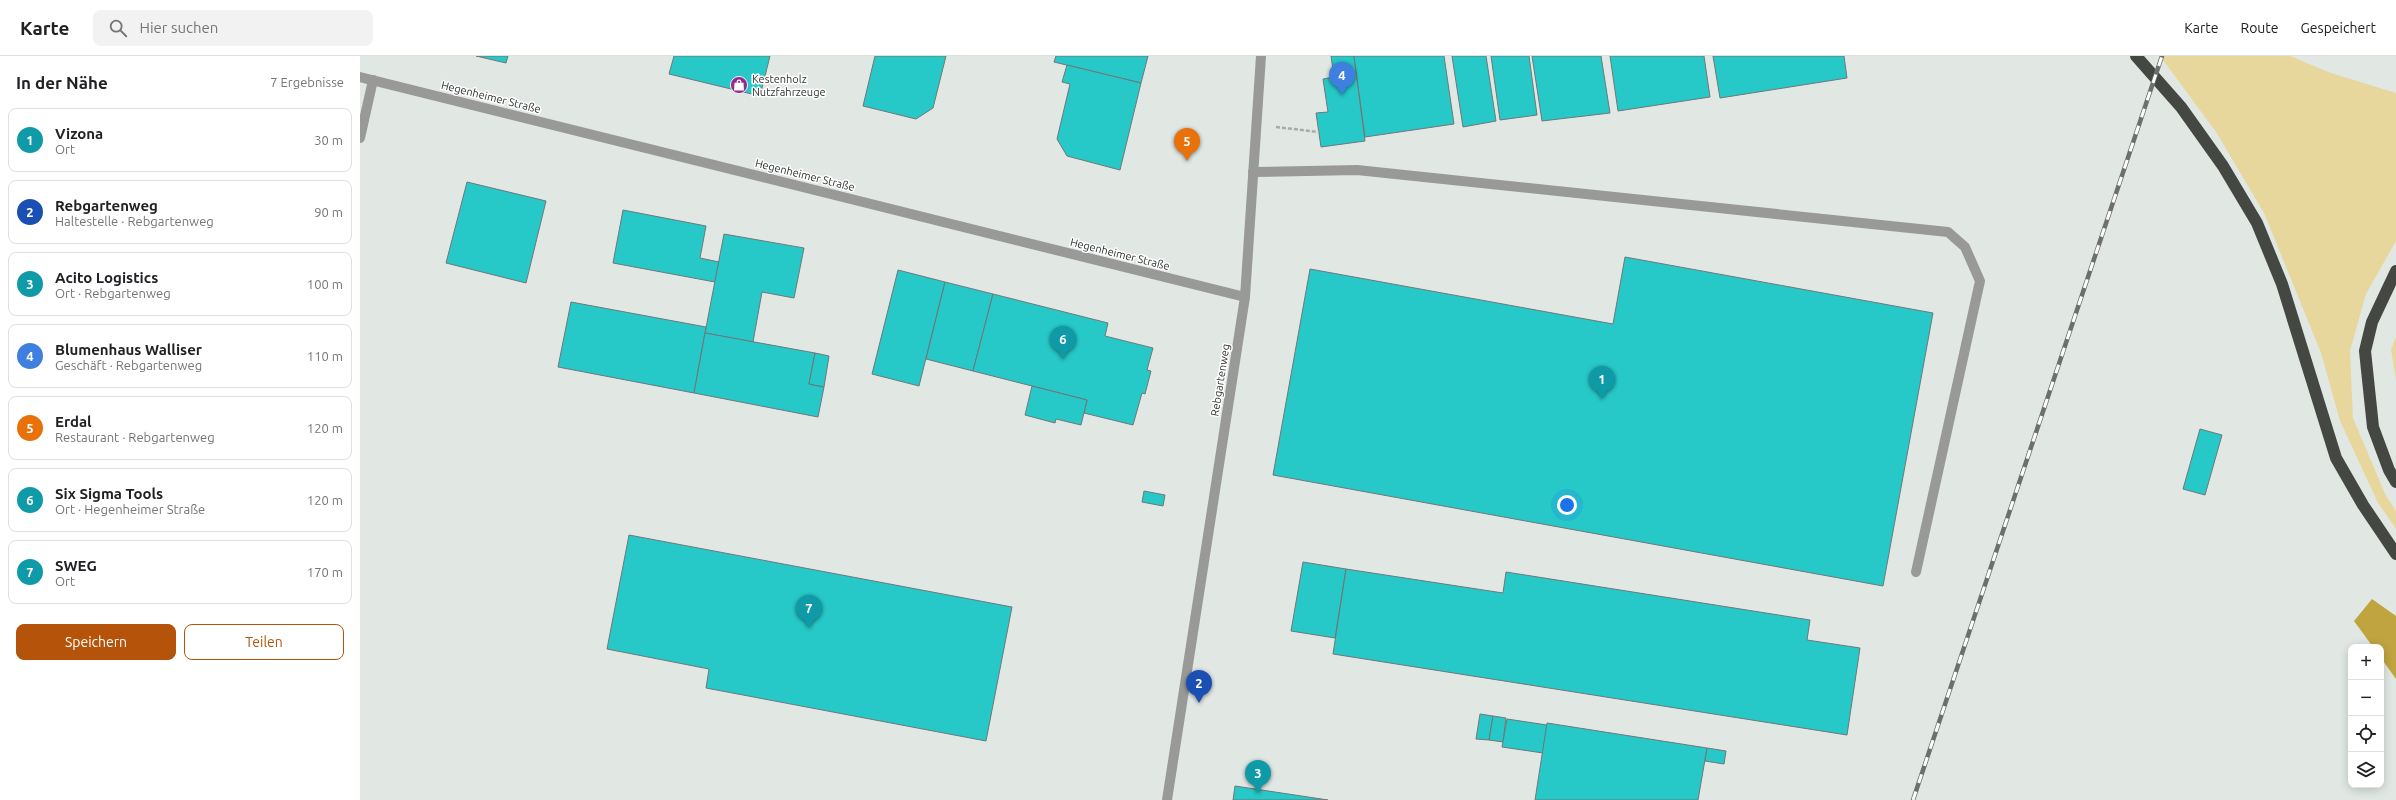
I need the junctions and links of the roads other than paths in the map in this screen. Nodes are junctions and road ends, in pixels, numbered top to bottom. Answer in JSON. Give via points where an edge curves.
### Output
{"nodes":[{"id":1,"x":1261,"y":56,"type":"edge"},
{"id":2,"x":2136,"y":56,"type":"edge"},
{"id":3,"x":360,"y":77,"type":"edge"},
{"id":4,"x":373,"y":80,"type":"junction"},
{"id":5,"x":360,"y":138,"type":"edge"},
{"id":6,"x":1253,"y":172,"type":"junction"},
{"id":7,"x":2396,"y":271,"type":"edge"},
{"id":8,"x":1245,"y":297,"type":"junction"},
{"id":9,"x":2396,"y":482,"type":"edge"},
{"id":10,"x":2396,"y":554,"type":"edge"},
{"id":11,"x":1916,"y":572,"type":"dead end"},
{"id":12,"x":1167,"y":800,"type":"edge"}],
"edges":[{"from":1,"to":6,"type":"street","name":"Rebgartenweg"},
{"from":2,"to":10,"type":"highway","via":[[2181,107],[2223,166],[2257,223],[2282,284],[2336,458]]},
{"from":3,"to":4,"type":"street","name":"Hegenheimer Straße"},
{"from":4,"to":5,"type":"street"},
{"from":4,"to":8,"type":"street","name":"Hegenheimer Straße"},
{"from":6,"to":8,"type":"street","name":"Rebgartenweg"},
{"from":6,"to":11,"type":"street","via":[[1356,170],[1948,232],[1965,247],[1980,281]]},
{"from":7,"to":9,"type":"highway","via":[[2372,322],[2365,351],[2373,427]]},
{"from":8,"to":12,"type":"street","name":"Rebgartenweg"}]}
